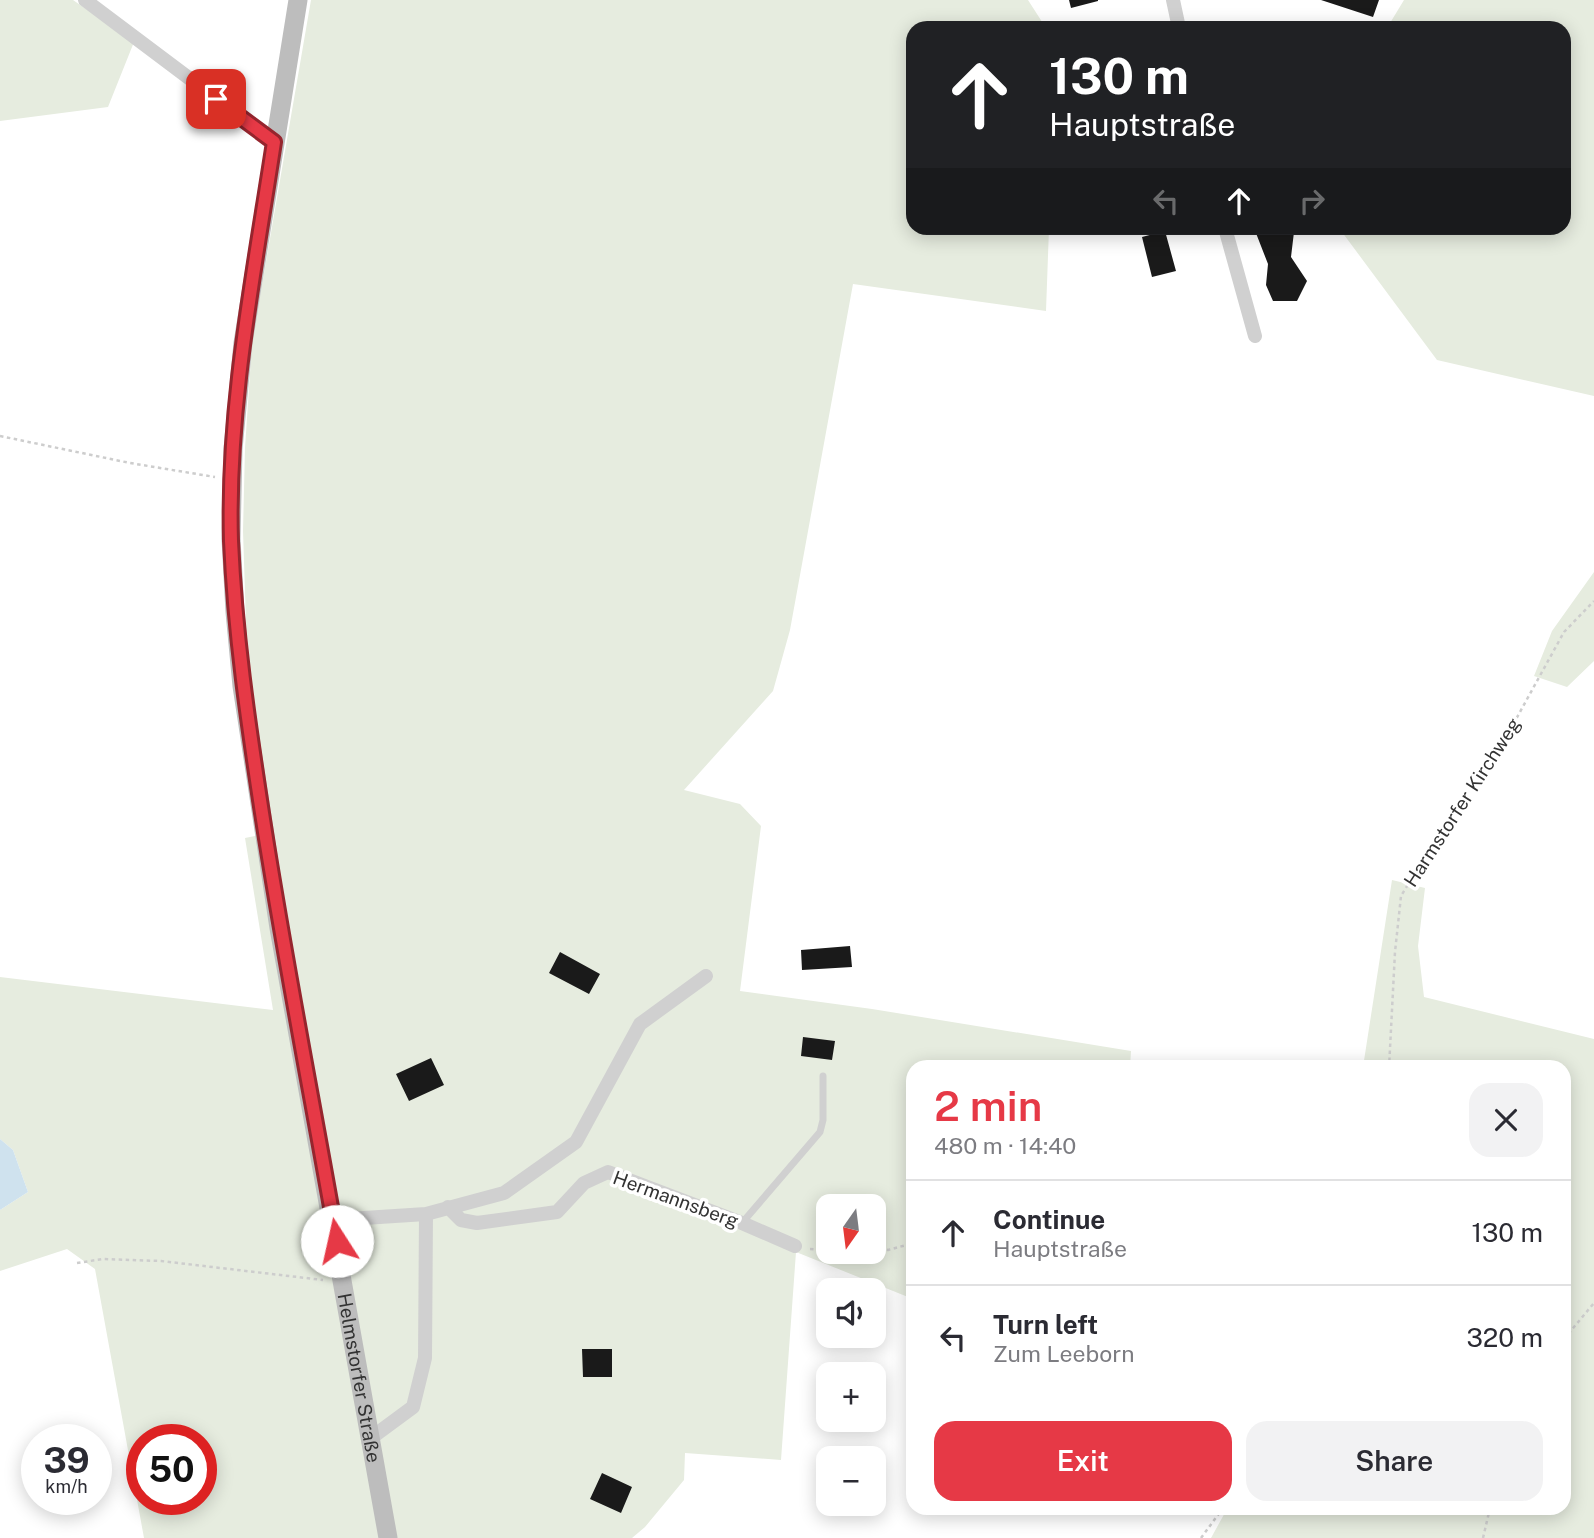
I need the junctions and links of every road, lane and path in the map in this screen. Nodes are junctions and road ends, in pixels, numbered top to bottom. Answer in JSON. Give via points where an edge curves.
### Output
{"nodes":[{"id":1,"x":85,"y":0,"type":"edge"},
{"id":2,"x":298,"y":0,"type":"edge"},
{"id":3,"x":1173,"y":0,"type":"edge"},
{"id":4,"x":1178,"y":21,"type":"edge"},
{"id":5,"x":274,"y":142,"type":"junction"},
{"id":6,"x":1227,"y":235,"type":"edge"},
{"id":7,"x":1255,"y":336,"type":"dead end"},
{"id":8,"x":0,"y":436,"type":"edge"},
{"id":9,"x":233,"y":480,"type":"junction"},
{"id":10,"x":1594,"y":601,"type":"edge"},
{"id":11,"x":706,"y":976,"type":"dead end"},
{"id":12,"x":1389,"y":1060,"type":"edge"},
{"id":13,"x":823,"y":1076,"type":"dead end"},
{"id":14,"x":448,"y":1207,"type":"junction"},
{"id":15,"x":426,"y":1214,"type":"junction"},
{"id":16,"x":333,"y":1220,"type":"junction"},
{"id":17,"x":742,"y":1223,"type":"junction"},
{"id":18,"x":906,"y":1245,"type":"edge"},
{"id":19,"x":795,"y":1246,"type":"dead end"},
{"id":20,"x":886,"y":1250,"type":"edge"},
{"id":21,"x":77,"y":1263,"type":"dead end"},
{"id":22,"x":344,"y":1283,"type":"junction"},
{"id":23,"x":1594,"y":1303,"type":"edge"},
{"id":24,"x":1571,"y":1331,"type":"edge"},
{"id":25,"x":371,"y":1438,"type":"junction"},
{"id":26,"x":1218,"y":1515,"type":"edge"},
{"id":27,"x":1488,"y":1515,"type":"edge"},
{"id":28,"x":388,"y":1538,"type":"edge"},
{"id":29,"x":1201,"y":1538,"type":"edge"},
{"id":30,"x":1483,"y":1538,"type":"edge"}],
"edges":[{"from":1,"to":5,"type":"street"},
{"from":2,"to":5,"type":"main road","name":"Helmstorfer Straße"},
{"from":3,"to":4,"type":"street"},
{"from":5,"to":9,"type":"main road","name":"Helmstorfer Straße","via":[[243,343]]},
{"from":6,"to":7,"type":"street"},
{"from":8,"to":9,"type":"path"},
{"from":9,"to":16,"type":"main road","name":"Helmstorfer Straße","via":[[231,539],[242,685],[279,928]]},
{"from":10,"to":12,"type":"path","name":"Harmstorfer Kirchweg","via":[[1564,632],[1504,741],[1401,896]]},
{"from":11,"to":14,"type":"street","via":[[640,1024],[576,1142],[504,1193]]},
{"from":13,"to":17,"type":"lane","via":[[820,1132]]},
{"from":14,"to":15,"type":"street"},
{"from":14,"to":17,"type":"street","name":"Hermannsberg","via":[[461,1220],[477,1223],[557,1212],[584,1183],[608,1172]]},
{"from":15,"to":16,"type":"street"},
{"from":15,"to":25,"type":"street","via":[[425,1358],[413,1407]]},
{"from":16,"to":22,"type":"main road","name":"Helmstorfer Straße"},
{"from":17,"to":19,"type":"street","name":"Hermannsberg"},
{"from":18,"to":20,"type":"path"},
{"from":21,"to":22,"type":"path","via":[[161,1261]]},
{"from":22,"to":25,"type":"main road","name":"Helmstorfer Straße"},
{"from":23,"to":24,"type":"path"},
{"from":25,"to":28,"type":"main road","name":"Helmstorfer Straße"},
{"from":26,"to":29,"type":"path"},
{"from":27,"to":30,"type":"path"}]}
